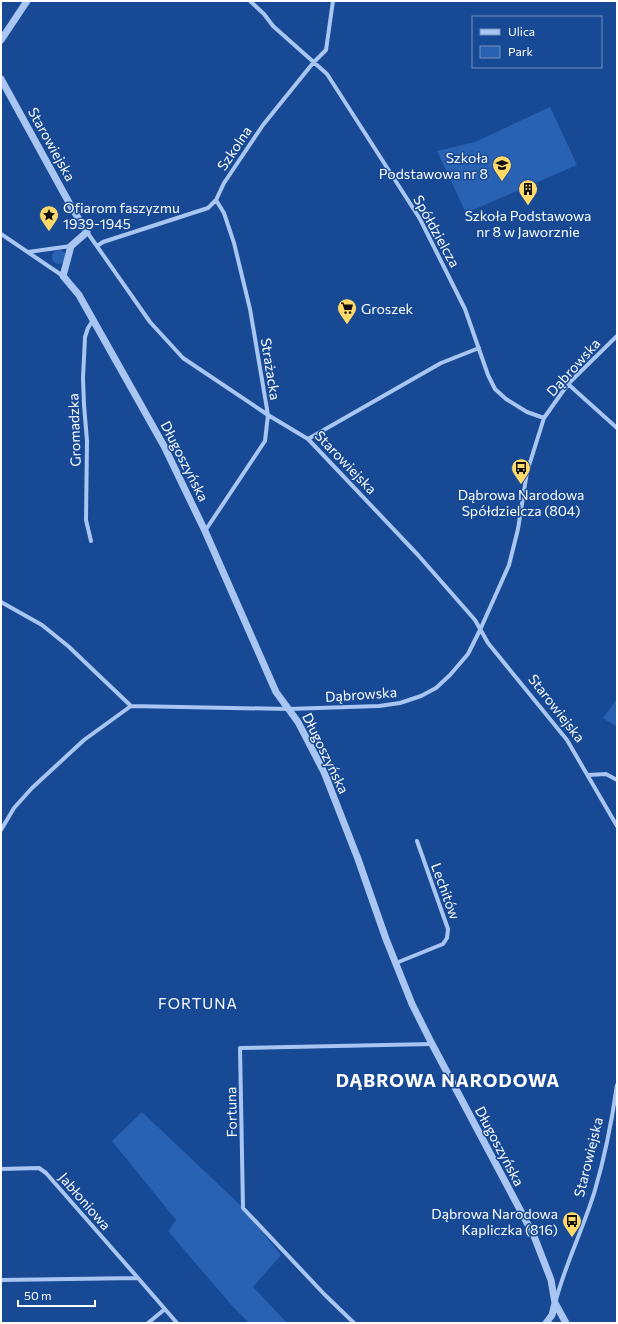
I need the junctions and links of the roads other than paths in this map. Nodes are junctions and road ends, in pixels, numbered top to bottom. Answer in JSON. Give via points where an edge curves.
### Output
{"nodes":[{"id":1,"x":27,"y":1,"type":"edge"},
{"id":2,"x":250,"y":1,"type":"edge"},
{"id":3,"x":332,"y":1,"type":"edge"},
{"id":4,"x":1,"y":40,"type":"edge"},
{"id":5,"x":313,"y":63,"type":"junction"},
{"id":6,"x":1,"y":79,"type":"edge"},
{"id":7,"x":216,"y":200,"type":"junction"},
{"id":8,"x":87,"y":232,"type":"junction"},
{"id":9,"x":1,"y":234,"type":"edge"},
{"id":10,"x":71,"y":246,"type":"junction"},
{"id":11,"x":97,"y":246,"type":"junction"},
{"id":12,"x":28,"y":252,"type":"junction"},
{"id":13,"x":63,"y":276,"type":"junction"},
{"id":14,"x":93,"y":320,"type":"junction"},
{"id":15,"x":617,"y":336,"type":"edge"},
{"id":16,"x":479,"y":348,"type":"junction"},
{"id":17,"x":568,"y":384,"type":"junction"},
{"id":18,"x":268,"y":415,"type":"junction"},
{"id":19,"x":544,"y":418,"type":"junction"},
{"id":20,"x":617,"y":428,"type":"edge"},
{"id":21,"x":308,"y":439,"type":"junction"},
{"id":22,"x":205,"y":531,"type":"junction"},
{"id":23,"x":91,"y":541,"type":"dead end"},
{"id":24,"x":1,"y":602,"type":"edge"},
{"id":25,"x":480,"y":630,"type":"junction"},
{"id":26,"x":131,"y":706,"type":"junction"},
{"id":27,"x":288,"y":709,"type":"junction"},
{"id":28,"x":588,"y":774,"type":"junction"},
{"id":29,"x":617,"y":780,"type":"edge"},
{"id":30,"x":617,"y":826,"type":"edge"},
{"id":31,"x":1,"y":830,"type":"edge"},
{"id":32,"x":417,"y":841,"type":"dead end"},
{"id":33,"x":396,"y":963,"type":"junction"},
{"id":34,"x":432,"y":1044,"type":"junction"},
{"id":35,"x":617,"y":1085,"type":"edge"},
{"id":36,"x":1,"y":1169,"type":"edge"},
{"id":37,"x":138,"y":1278,"type":"junction"},
{"id":38,"x":1,"y":1280,"type":"edge"},
{"id":39,"x":555,"y":1303,"type":"junction"},
{"id":40,"x":165,"y":1309,"type":"junction"},
{"id":41,"x":148,"y":1323,"type":"edge"},
{"id":42,"x":177,"y":1323,"type":"edge"},
{"id":43,"x":354,"y":1323,"type":"edge"},
{"id":44,"x":546,"y":1323,"type":"edge"},
{"id":45,"x":566,"y":1323,"type":"edge"}],
"edges":[{"from":1,"to":4,"type":"street"},
{"from":2,"to":5,"type":"street","name":"Spółdzielcza"},
{"from":3,"to":5,"type":"street","name":"Szkolna","via":[[326,50]]},
{"from":5,"to":7,"type":"street","name":"Szkolna","via":[[263,125],[224,183]]},
{"from":5,"to":16,"type":"street","name":"Spółdzielcza","via":[[327,74],[420,219],[464,308]]},
{"from":6,"to":8,"type":"street","name":"Starowiejska"},
{"from":7,"to":11,"type":"street","via":[[208,208]]},
{"from":7,"to":18,"type":"street","name":"Strażacka","via":[[224,213],[234,243],[250,308]]},
{"from":8,"to":10,"type":"street"},
{"from":8,"to":11,"type":"street","name":"Starowiejska"},
{"from":9,"to":12,"type":"street","name":"Długoszyńska"},
{"from":10,"to":12,"type":"street"},
{"from":10,"to":13,"type":"street"},
{"from":11,"to":18,"type":"street","name":"Starowiejska","via":[[150,322],[183,358]]},
{"from":12,"to":13,"type":"street","name":"Długoszyńska"},
{"from":13,"to":14,"type":"street","name":"Długoszyńska","via":[[79,295]]},
{"from":14,"to":22,"type":"street","name":"Długoszyńska","via":[[164,446]]},
{"from":14,"to":23,"type":"street","name":"Gromadzka","via":[[85,337],[83,378],[87,441],[86,520]]},
{"from":15,"to":17,"type":"street","name":"Dąbrowska"},
{"from":16,"to":19,"type":"street","name":"Spółdzielcza","via":[[495,389],[506,400]]},
{"from":16,"to":21,"type":"street","via":[[442,363]]},
{"from":17,"to":19,"type":"street","name":"Dąbrowska"},
{"from":17,"to":20,"type":"street"},
{"from":18,"to":21,"type":"street","name":"Starowiejska"},
{"from":18,"to":22,"type":"street","name":"Strażacka","via":[[265,441]]},
{"from":19,"to":25,"type":"street","name":"Dąbrowska","via":[[527,472],[509,565]]},
{"from":21,"to":25,"type":"street","name":"Starowiejska","via":[[418,555],[475,620]]},
{"from":22,"to":27,"type":"street","name":"Długoszyńska","via":[[276,692]]},
{"from":24,"to":26,"type":"street","via":[[42,625]]},
{"from":25,"to":27,"type":"street","name":"Dąbrowska","via":[[468,654],[450,675],[436,688],[421,696],[379,706]]},
{"from":25,"to":28,"type":"street","name":"Starowiejska","via":[[568,740]]},
{"from":26,"to":27,"type":"street","name":"Dąbrowska"},
{"from":26,"to":31,"type":"street","via":[[84,740],[32,788],[14,808]]},
{"from":27,"to":33,"type":"street","name":"Długoszyńska","via":[[298,722],[324,772]]},
{"from":28,"to":29,"type":"street","via":[[606,774]]},
{"from":28,"to":30,"type":"street","name":"Starowiejska"},
{"from":32,"to":33,"type":"street","name":"Lechitów","via":[[448,929],[448,938],[443,944]]},
{"from":33,"to":34,"type":"street","name":"Długoszyńska","via":[[412,1004]]},
{"from":34,"to":39,"type":"street","name":"Długoszyńska","via":[[534,1236],[551,1280]]},
{"from":34,"to":43,"type":"street","name":"Fortuna","via":[[240,1048],[243,1208]]},
{"from":35,"to":39,"type":"street","name":"Starowiejska","via":[[614,1110],[595,1191]]},
{"from":36,"to":37,"type":"street","name":"Jabłoniowa","via":[[39,1168],[46,1173]]},
{"from":37,"to":38,"type":"street"},
{"from":37,"to":40,"type":"street","name":"Jabłoniowa"},
{"from":39,"to":44,"type":"street","name":"Starowiejska","via":[[552,1315]]},
{"from":39,"to":45,"type":"street","name":"Długoszyńska"},
{"from":40,"to":41,"type":"street"},
{"from":40,"to":42,"type":"street","name":"Jabłoniowa"}]}
